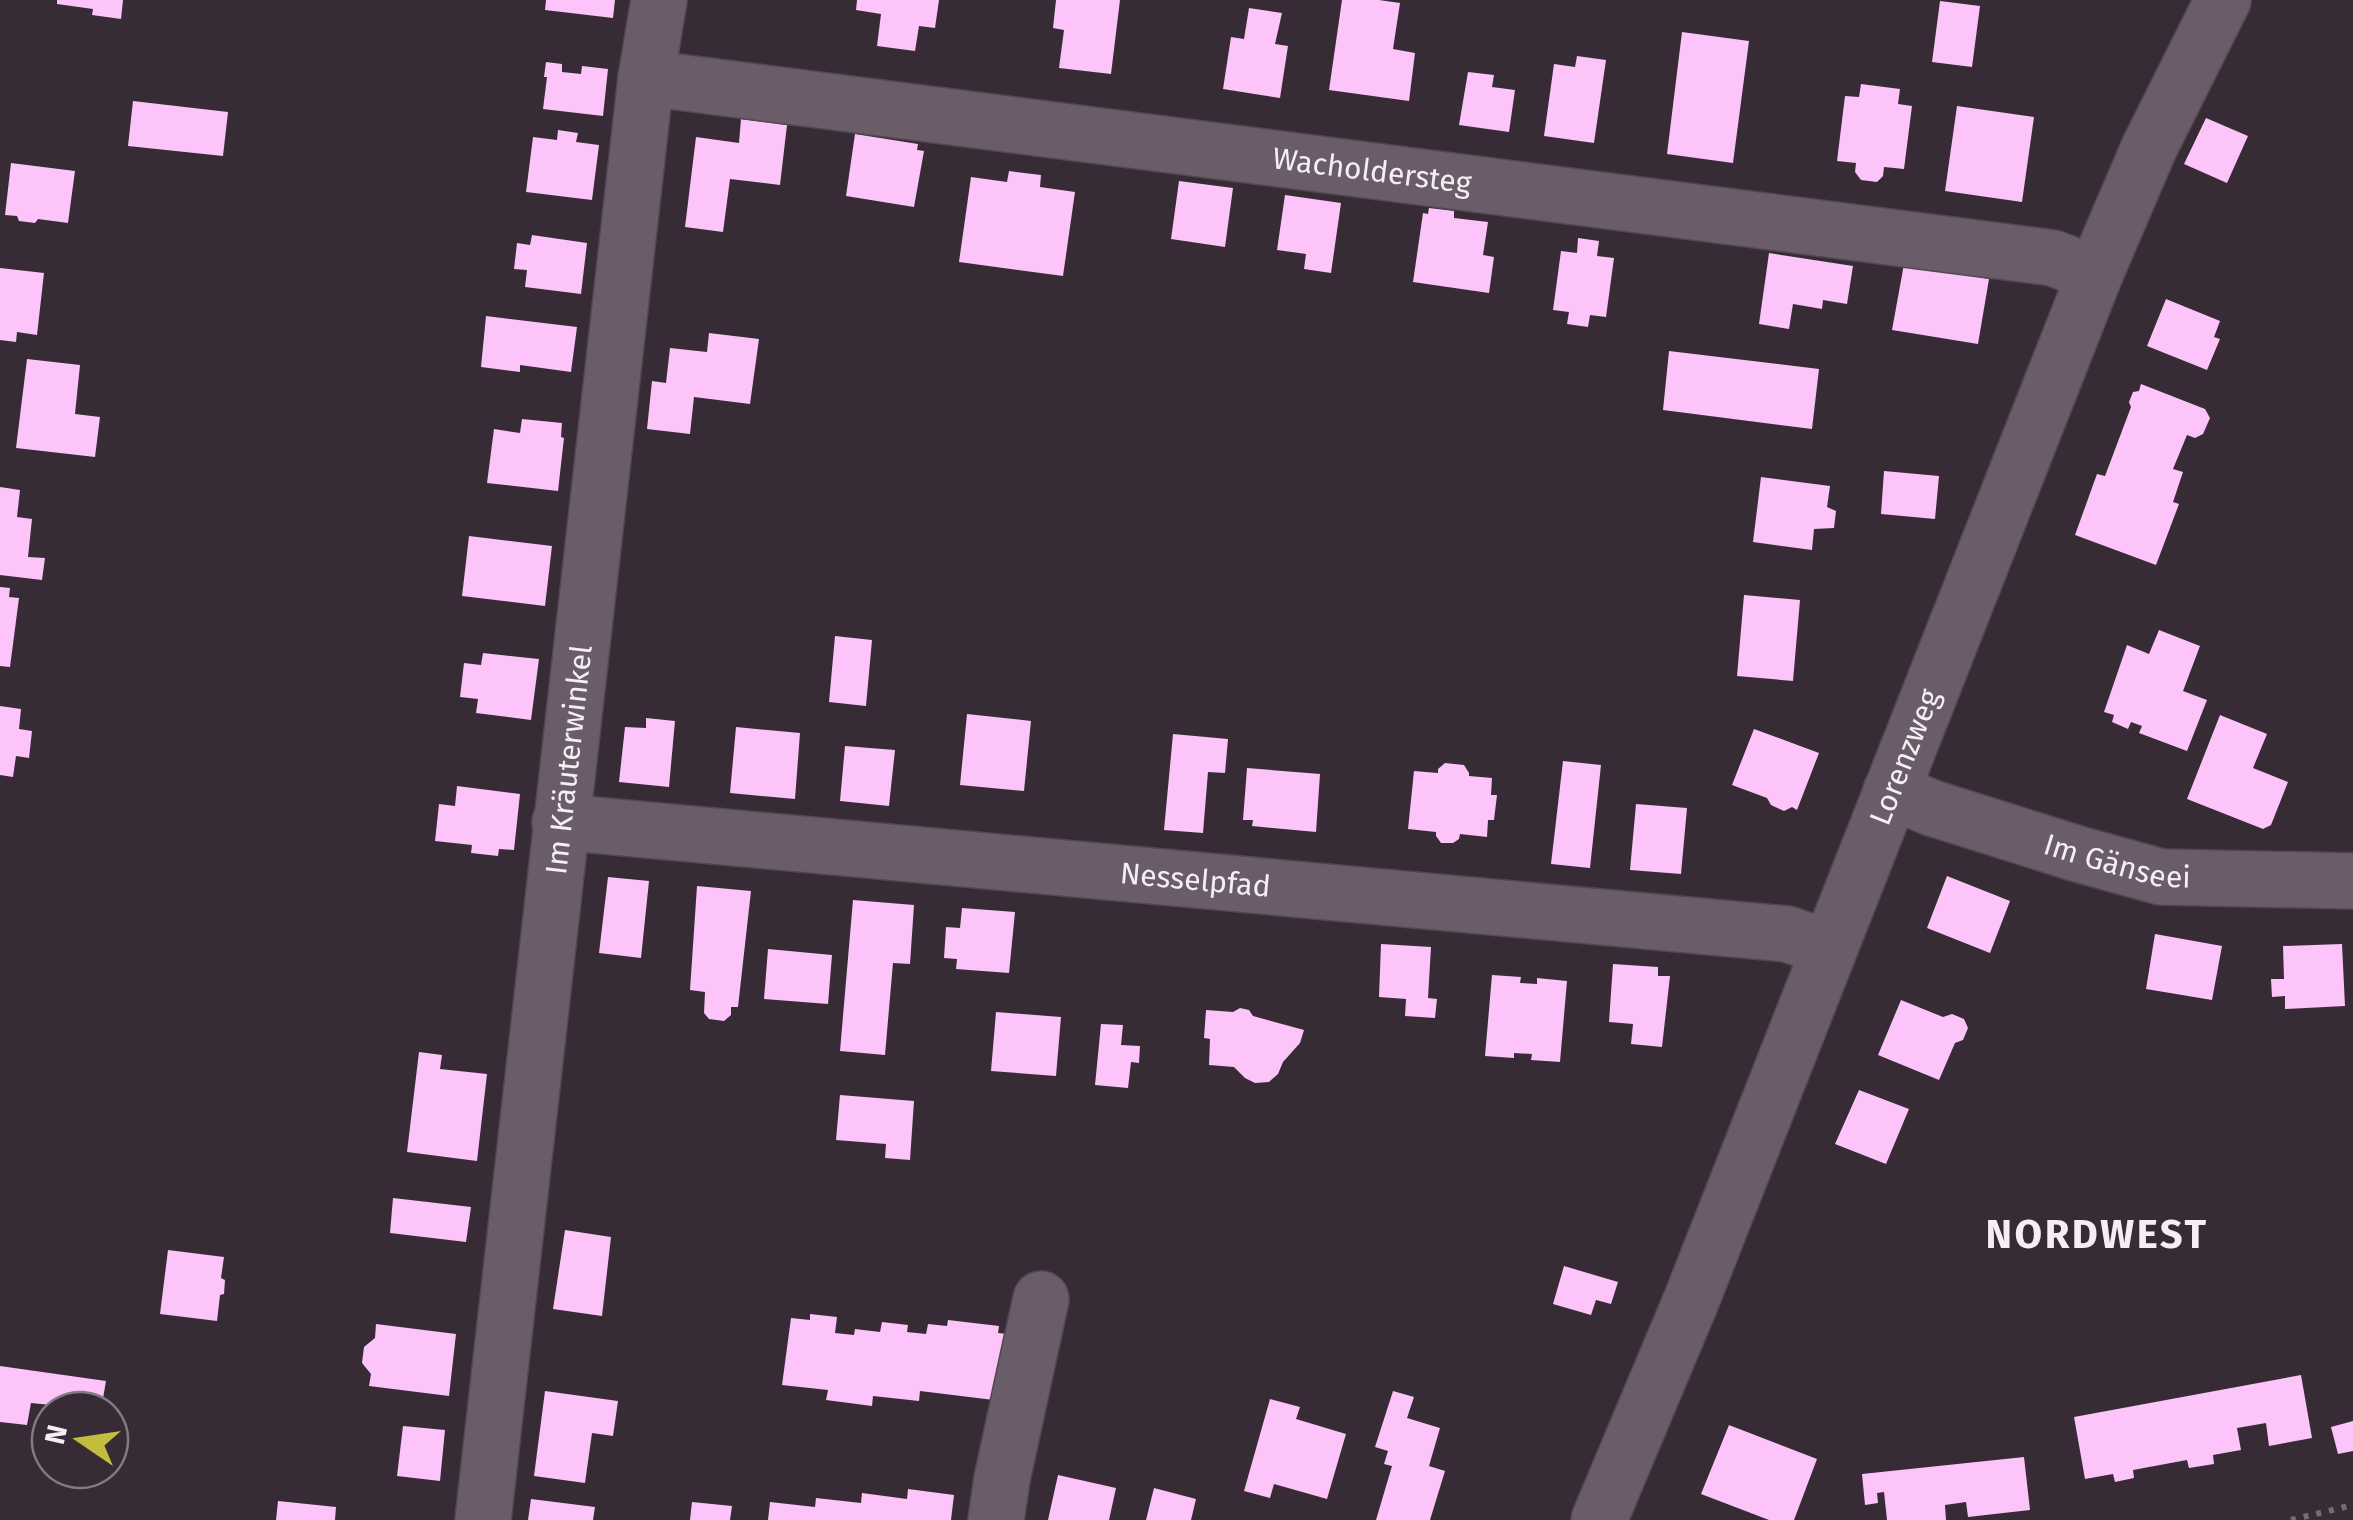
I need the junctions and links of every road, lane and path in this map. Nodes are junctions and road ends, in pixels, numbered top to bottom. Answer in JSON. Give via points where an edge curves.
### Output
{"nodes":[{"id":1,"x":658,"y":0,"type":"edge"},
{"id":2,"x":2223,"y":0,"type":"edge"},
{"id":3,"x":646,"y":78,"type":"junction"},
{"id":4,"x":2095,"y":274,"type":"junction"},
{"id":5,"x":1891,"y":790,"type":"junction"},
{"id":6,"x":560,"y":822,"type":"junction"},
{"id":7,"x":2353,"y":881,"type":"edge"},
{"id":8,"x":1828,"y":948,"type":"junction"},
{"id":9,"x":1041,"y":1298,"type":"dead end"},
{"id":10,"x":2353,"y":1505,"type":"edge"},
{"id":11,"x":484,"y":1520,"type":"edge"},
{"id":12,"x":996,"y":1520,"type":"edge"},
{"id":13,"x":1599,"y":1520,"type":"edge"},
{"id":14,"x":2292,"y":1520,"type":"edge"}],
"edges":[{"from":1,"to":3,"type":"street","name":"Im Kräuterwinkel"},
{"from":2,"to":4,"type":"street","name":"Lorenzweg","via":[[2148,148]]},
{"from":3,"to":4,"type":"street","name":"Wacholdersteg","via":[[2053,258]]},
{"from":3,"to":6,"type":"street","name":"Im Kräuterwinkel"},
{"from":4,"to":5,"type":"street","name":"Lorenzweg"},
{"from":5,"to":7,"type":"street","name":"Im Gänseei","via":[[2161,877]]},
{"from":5,"to":8,"type":"street","name":"Lorenzweg"},
{"from":6,"to":8,"type":"street","name":"Nesselpfad","via":[[1787,934]]},
{"from":6,"to":11,"type":"street","name":"Im Kräuterwinkel"},
{"from":8,"to":13,"type":"street","name":"Lorenzweg"},
{"from":9,"to":12,"type":"street"},
{"from":10,"to":14,"type":"path"}]}
